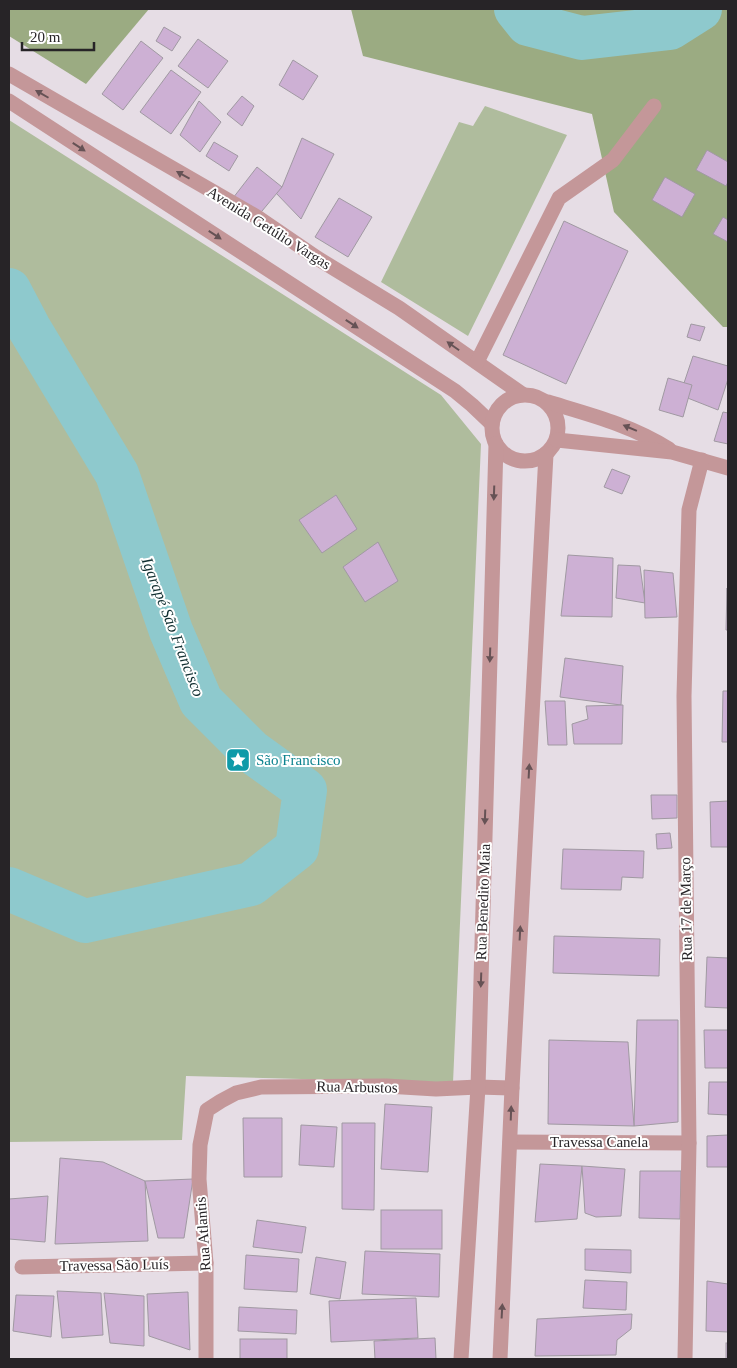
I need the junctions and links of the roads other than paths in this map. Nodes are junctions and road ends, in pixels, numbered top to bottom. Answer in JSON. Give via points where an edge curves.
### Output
{"nodes":[{"id":1,"x":9,"y":74,"type":"edge"},
{"id":2,"x":9,"y":101,"type":"edge"},
{"id":3,"x":654,"y":106,"type":"dead end"},
{"id":4,"x":477,"y":362,"type":"junction"},
{"id":5,"x":522,"y":394,"type":"junction"},
{"id":6,"x":548,"y":402,"type":"junction"},
{"id":7,"x":492,"y":424,"type":"junction"},
{"id":8,"x":557,"y":440,"type":"junction"},
{"id":9,"x":496,"y":444,"type":"junction"},
{"id":10,"x":672,"y":452,"type":"junction"},
{"id":11,"x":546,"y":454,"type":"junction"},
{"id":12,"x":702,"y":460,"type":"junction"},
{"id":13,"x":728,"y":468,"type":"edge"},
{"id":14,"x":478,"y":1087,"type":"junction"},
{"id":15,"x":512,"y":1088,"type":"junction"},
{"id":16,"x":208,"y":1110,"type":"joint"},
{"id":17,"x":510,"y":1142,"type":"junction"},
{"id":18,"x":689,"y":1143,"type":"junction"},
{"id":19,"x":206,"y":1263,"type":"junction"},
{"id":20,"x":22,"y":1266,"type":"dead end"},
{"id":21,"x":206,"y":1359,"type":"edge"},
{"id":22,"x":461,"y":1359,"type":"edge"},
{"id":23,"x":500,"y":1359,"type":"edge"},
{"id":24,"x":685,"y":1359,"type":"edge"}],
"edges":[{"from":4,"to":1,"type":"street","name":"Avenida Getúlio Vargas","one_way":true,"via":[[257,217]]},
{"from":2,"to":7,"type":"street","one_way":true,"via":[[455,391]]},
{"from":3,"to":4,"type":"street","via":[[612,160],[559,198]]},
{"from":4,"to":5,"type":"street","name":"Avenida Getúlio Vargas"},
{"from":5,"to":6,"type":"street"},
{"from":5,"to":7,"type":"street","via":[[502,404]]},
{"from":6,"to":8,"type":"street","via":[[556,413],[559,426]]},
{"from":10,"to":6,"type":"street","one_way":true,"via":[[630,428]]},
{"from":7,"to":9,"type":"street"},
{"from":8,"to":10,"type":"street"},
{"from":8,"to":11,"type":"street"},
{"from":9,"to":11,"type":"street","via":[[503,453],[524,462]]},
{"from":9,"to":14,"type":"street","name":"Rua Benedito Maia","one_way":true},
{"from":10,"to":12,"type":"street"},
{"from":15,"to":11,"type":"street","one_way":true},
{"from":12,"to":13,"type":"street"},
{"from":12,"to":18,"type":"street","name":"Rua 17 de Março","via":[[690,510],[684,696]]},
{"from":14,"to":15,"type":"street","name":"Rua Arbustos"},
{"from":14,"to":16,"type":"street","name":"Rua Arbustos","via":[[261,1087],[236,1093]]},
{"from":14,"to":22,"type":"street","name":"Rua Benedito Maia"},
{"from":17,"to":15,"type":"street","one_way":true},
{"from":16,"to":19,"type":"street","name":"Rua Atlantis","via":[[200,1145],[199,1179]]},
{"from":17,"to":18,"type":"street","name":"Travessa Canela"},
{"from":23,"to":17,"type":"street","one_way":true},
{"from":18,"to":24,"type":"street","name":"Rua 17 de Março"},
{"from":19,"to":20,"type":"street","name":"Travessa São Luís"},
{"from":19,"to":21,"type":"street","name":"Rua Atlantis"}]}
